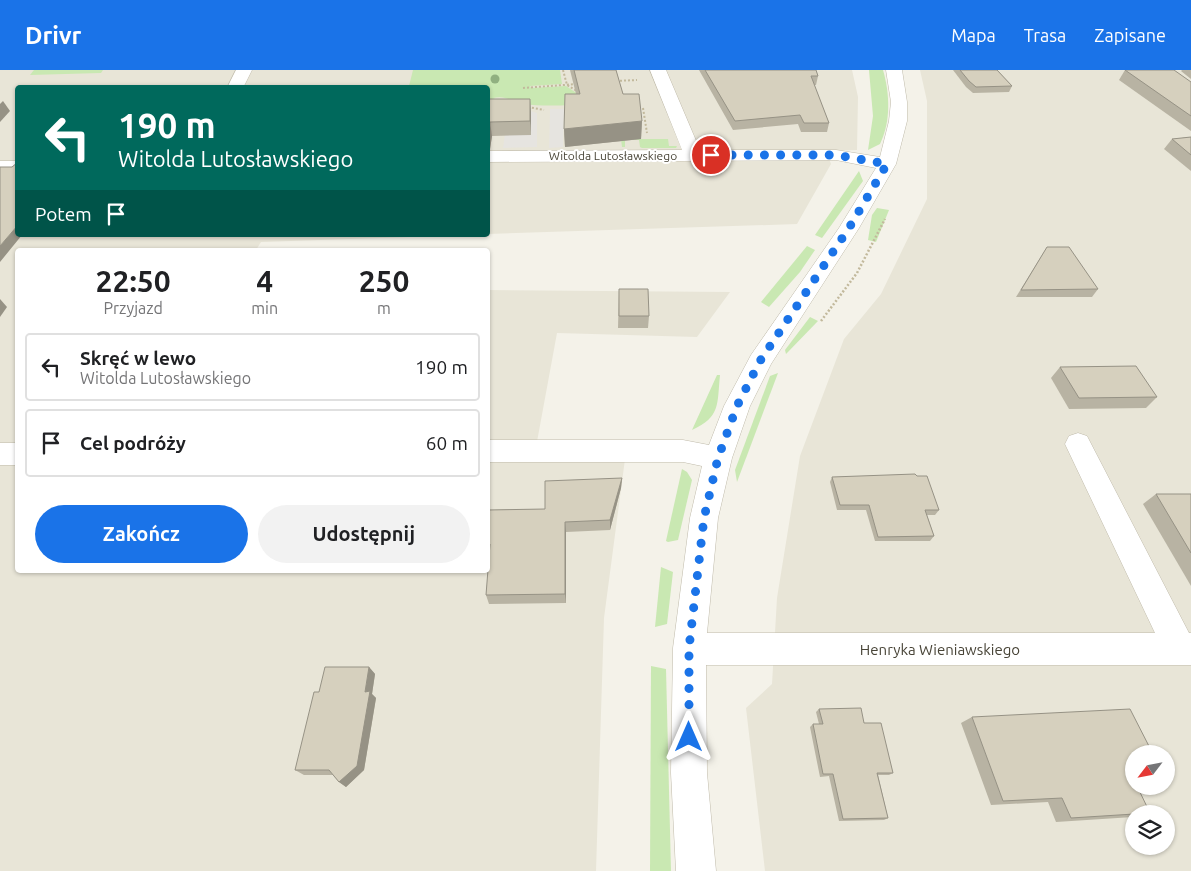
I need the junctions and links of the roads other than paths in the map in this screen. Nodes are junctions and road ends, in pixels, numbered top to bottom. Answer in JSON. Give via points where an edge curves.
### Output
{"nodes":[{"id":1,"x":244,"y":70,"type":"edge"},
{"id":2,"x":658,"y":70,"type":"edge"},
{"id":3,"x":894,"y":70,"type":"edge"},
{"id":4,"x":236,"y":85,"type":"edge"},
{"id":5,"x":693,"y":155,"type":"junction"},
{"id":6,"x":490,"y":156,"type":"edge"},
{"id":7,"x":887,"y":164,"type":"junction"},
{"id":8,"x":0,"y":167,"type":"edge"},
{"id":9,"x":15,"y":167,"type":"edge"},
{"id":10,"x":1078,"y":444,"type":"dead end"},
{"id":11,"x":490,"y":450,"type":"edge"},
{"id":12,"x":0,"y":454,"type":"edge"},
{"id":13,"x":15,"y":454,"type":"edge"},
{"id":14,"x":718,"y":458,"type":"junction"},
{"id":15,"x":689,"y":648,"type":"junction"},
{"id":16,"x":1186,"y":650,"type":"edge"},
{"id":17,"x":696,"y":871,"type":"edge"}],
"edges":[{"from":1,"to":4,"type":"street"},
{"from":2,"to":5,"type":"street"},
{"from":3,"to":7,"type":"street","via":[[898,121]]},
{"from":5,"to":6,"type":"street","name":"Witolda Lutosławskiego"},
{"from":5,"to":7,"type":"street","name":"Witolda Lutosławskiego","via":[[836,155]]},
{"from":7,"to":14,"type":"street","via":[[849,228],[760,361],[737,406]]},
{"from":8,"to":9,"type":"street"},
{"from":10,"to":16,"type":"street"},
{"from":11,"to":14,"type":"street","via":[[683,451]]},
{"from":12,"to":13,"type":"street"},
{"from":14,"to":15,"type":"street","via":[[704,518]]},
{"from":15,"to":16,"type":"street","name":"Henryka Wieniawskiego"},
{"from":15,"to":17,"type":"street","via":[[689,773]]}]}
